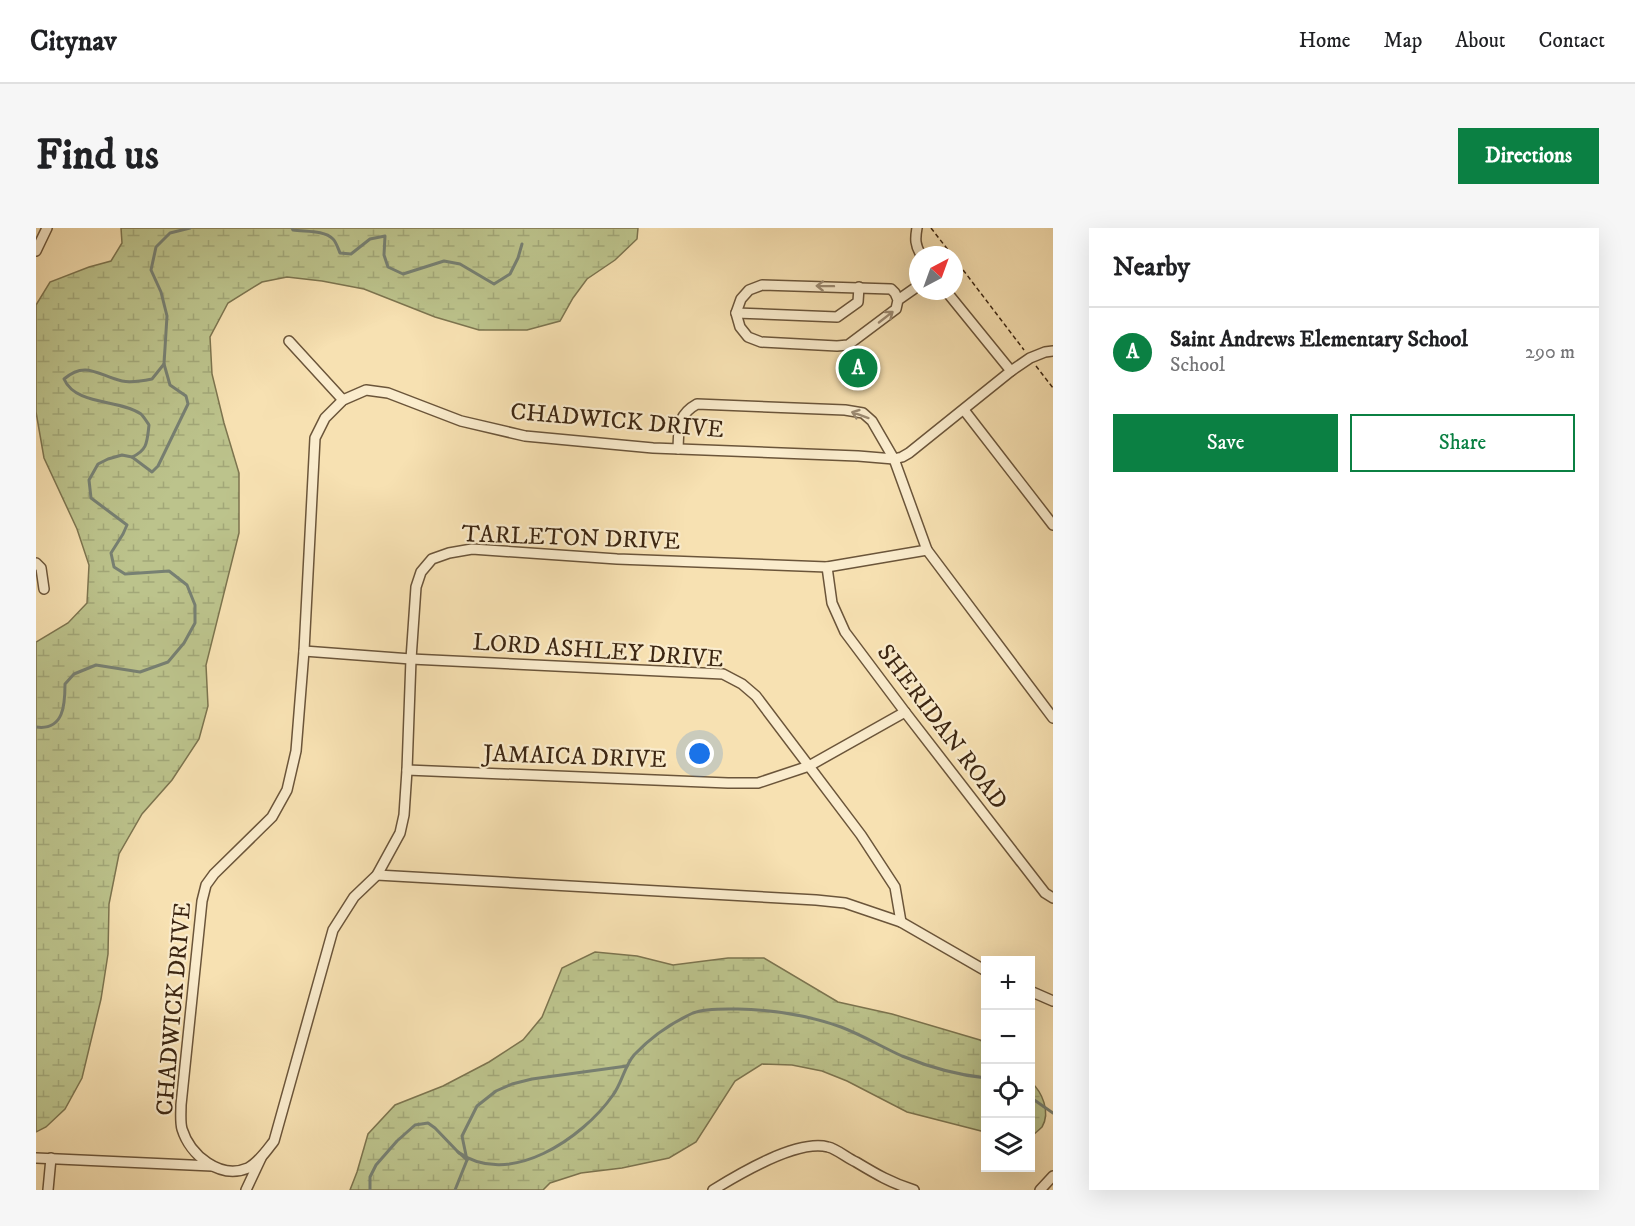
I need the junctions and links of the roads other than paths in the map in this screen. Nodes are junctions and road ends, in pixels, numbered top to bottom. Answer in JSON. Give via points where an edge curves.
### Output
{"nodes":[{"id":1,"x":47,"y":228,"type":"edge"},
{"id":2,"x":917,"y":228,"type":"edge"},
{"id":3,"x":916,"y":246,"type":"edge"},
{"id":4,"x":36,"y":251,"type":"edge"},
{"id":5,"x":859,"y":287,"type":"junction"},
{"id":6,"x":909,"y":292,"type":"edge"},
{"id":7,"x":898,"y":300,"type":"junction"},
{"id":8,"x":953,"y":300,"type":"edge"},
{"id":9,"x":736,"y":313,"type":"junction"},
{"id":10,"x":289,"y":341,"type":"dead end"},
{"id":11,"x":1053,"y":351,"type":"edge"},
{"id":12,"x":1011,"y":371,"type":"junction"},
{"id":13,"x":343,"y":400,"type":"junction"},
{"id":14,"x":964,"y":410,"type":"junction"},
{"id":15,"x":678,"y":449,"type":"junction"},
{"id":16,"x":894,"y":459,"type":"junction"},
{"id":17,"x":1053,"y":525,"type":"edge"},
{"id":18,"x":927,"y":550,"type":"junction"},
{"id":19,"x":36,"y":563,"type":"edge"},
{"id":20,"x":827,"y":567,"type":"junction"},
{"id":21,"x":44,"y":590,"type":"dead end"},
{"id":22,"x":304,"y":651,"type":"junction"},
{"id":23,"x":411,"y":659,"type":"junction"},
{"id":24,"x":904,"y":712,"type":"junction"},
{"id":25,"x":1053,"y":718,"type":"edge"},
{"id":26,"x":809,"y":766,"type":"junction"},
{"id":27,"x":407,"y":770,"type":"junction"},
{"id":28,"x":377,"y":875,"type":"junction"},
{"id":29,"x":1053,"y":898,"type":"edge"},
{"id":30,"x":901,"y":922,"type":"junction"},
{"id":31,"x":981,"y":968,"type":"edge"},
{"id":32,"x":1035,"y":993,"type":"edge"},
{"id":33,"x":1053,"y":1001,"type":"edge"},
{"id":34,"x":262,"y":1156,"type":"junction"},
{"id":35,"x":36,"y":1158,"type":"edge"},
{"id":36,"x":51,"y":1158,"type":"junction"},
{"id":37,"x":212,"y":1166,"type":"junction"},
{"id":38,"x":1053,"y":1176,"type":"edge"},
{"id":39,"x":48,"y":1190,"type":"edge"},
{"id":40,"x":246,"y":1190,"type":"edge"},
{"id":41,"x":713,"y":1190,"type":"edge"},
{"id":42,"x":914,"y":1190,"type":"edge"},
{"id":43,"x":1040,"y":1190,"type":"edge"}],
"edges":[{"from":1,"to":4,"type":"street"},
{"from":2,"to":3,"type":"street"},
{"from":5,"to":7,"type":"street","via":[[891,289]]},
{"from":5,"to":9,"type":"street","one_way":true,"via":[[762,285],[749,290]]},
{"from":5,"to":9,"type":"street","via":[[858,302],[837,317]]},
{"from":6,"to":7,"type":"street"},
{"from":9,"to":7,"type":"street","one_way":true,"via":[[748,337],[761,342],[837,346],[848,345],[860,337],[896,309]]},
{"from":8,"to":12,"type":"street"},
{"from":10,"to":13,"type":"street"},
{"from":11,"to":12,"type":"street","via":[[1030,358]]},
{"from":12,"to":14,"type":"street"},
{"from":13,"to":15,"type":"street","name":"CHADWICK DRIVE","via":[[366,390],[388,393],[461,421],[525,436]]},
{"from":13,"to":22,"type":"street","name":"CHADWICK DRIVE","via":[[325,418],[315,438]]},
{"from":14,"to":16,"type":"street","via":[[909,453]]},
{"from":14,"to":17,"type":"street"},
{"from":15,"to":16,"type":"street","name":"CHADWICK DRIVE"},
{"from":16,"to":15,"type":"street","one_way":true,"via":[[872,420],[863,413],[845,410],[697,404],[681,418]]},
{"from":16,"to":18,"type":"street"},
{"from":18,"to":20,"type":"street","name":"TARLETON DRIVE"},
{"from":18,"to":25,"type":"street"},
{"from":19,"to":21,"type":"street","via":[[41,568]]},
{"from":20,"to":23,"type":"street","name":"TARLETON DRIVE","via":[[472,549],[449,553],[432,559],[421,572],[416,587]]},
{"from":20,"to":24,"type":"street","name":"SHERIDAN ROAD","via":[[832,603],[845,632]]},
{"from":22,"to":23,"type":"street","name":"LORD ASHLEY DRIVE"},
{"from":22,"to":37,"type":"street","name":"CHADWICK DRIVE","via":[[296,751],[287,790],[272,817],[214,874],[201,901],[181,1127],[188,1143]]},
{"from":23,"to":26,"type":"street","name":"LORD ASHLEY DRIVE","via":[[723,674],[756,696]]},
{"from":23,"to":27,"type":"street","name":"TARLETON DRIVE"},
{"from":24,"to":26,"type":"street","name":"JAMAICA DRIVE"},
{"from":24,"to":29,"type":"street","name":"SHERIDAN ROAD","via":[[1045,893]]},
{"from":26,"to":27,"type":"street","name":"JAMAICA DRIVE","via":[[758,783]]},
{"from":26,"to":30,"type":"street","name":"LORD ASHLEY DRIVE","via":[[895,887]]},
{"from":27,"to":28,"type":"street","name":"TARLETON DRIVE","via":[[400,833]]},
{"from":28,"to":30,"type":"street","via":[[816,900],[845,903]]},
{"from":28,"to":34,"type":"street","via":[[354,897],[333,930],[274,1141]]},
{"from":30,"to":31,"type":"street"},
{"from":32,"to":33,"type":"street"},
{"from":34,"to":37,"type":"street","via":[[249,1167],[233,1172]]},
{"from":34,"to":40,"type":"street"},
{"from":35,"to":36,"type":"street"},
{"from":36,"to":37,"type":"street"},
{"from":36,"to":39,"type":"street"},
{"from":38,"to":43,"type":"street"},
{"from":41,"to":42,"type":"street","via":[[744,1171],[809,1146],[828,1147],[891,1182]]}]}
